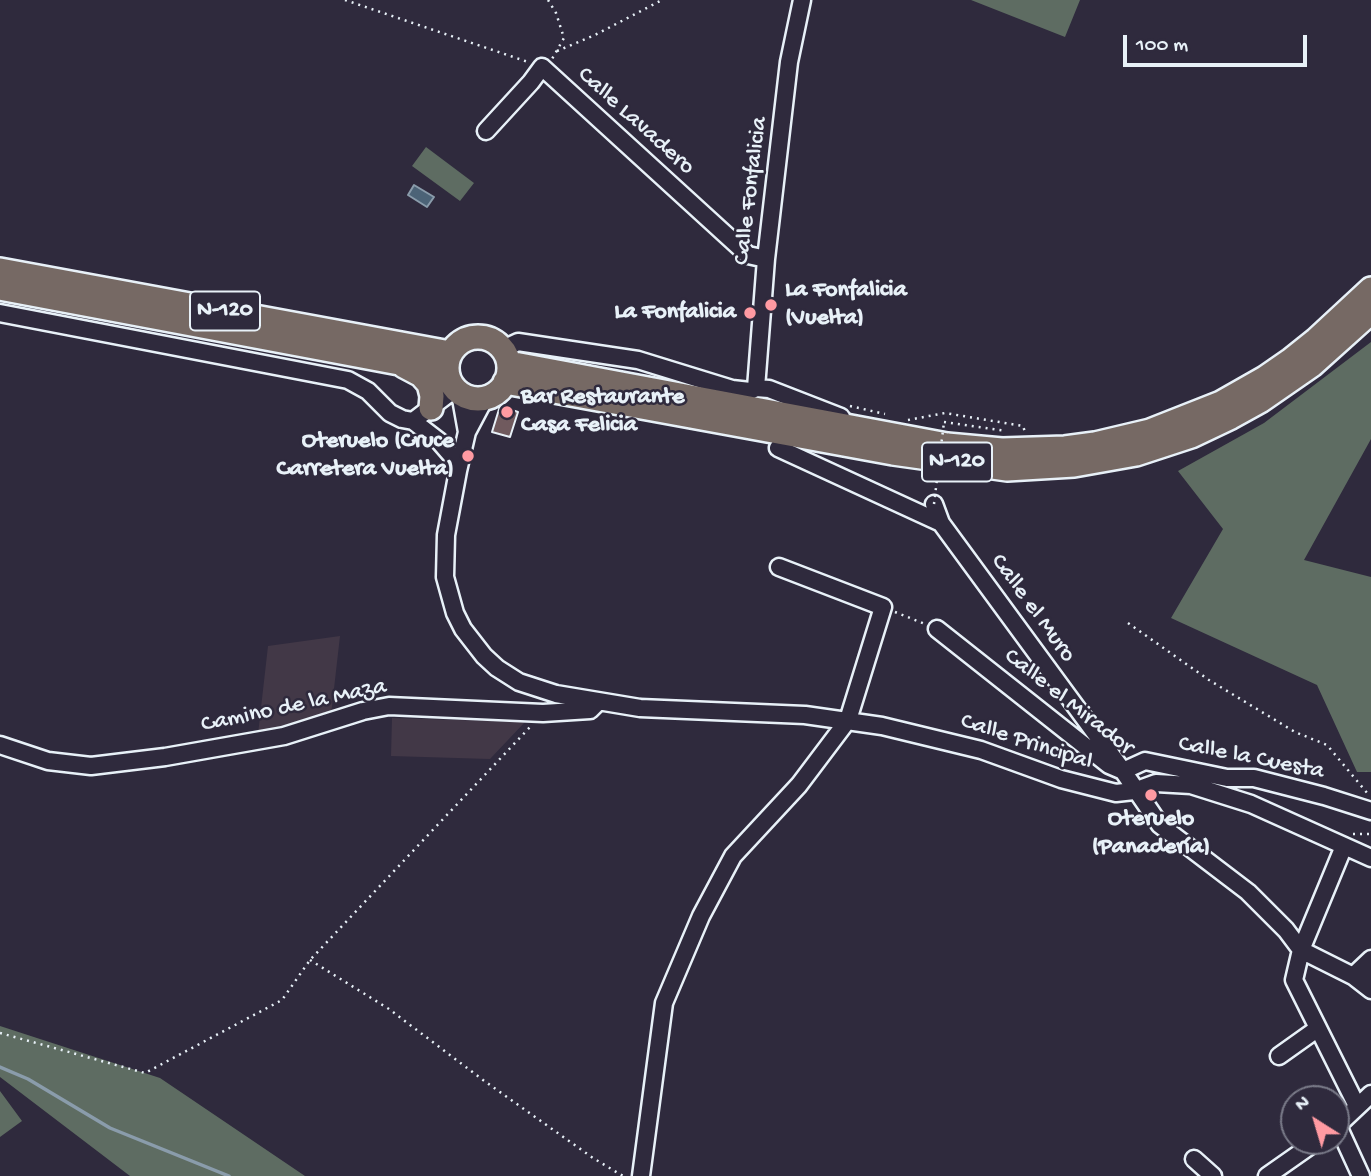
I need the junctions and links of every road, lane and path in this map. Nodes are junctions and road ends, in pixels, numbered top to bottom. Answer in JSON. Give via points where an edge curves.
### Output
{"nodes":[{"id":1,"x":345,"y":0,"type":"edge"},
{"id":2,"x":548,"y":0,"type":"edge"},
{"id":3,"x":662,"y":0,"type":"edge"},
{"id":4,"x":802,"y":0,"type":"edge"},
{"id":5,"x":557,"y":51,"type":"junction"},
{"id":6,"x":542,"y":67,"type":"junction"},
{"id":7,"x":486,"y":131,"type":"dead end"},
{"id":8,"x":766,"y":260,"type":"junction"},
{"id":9,"x":0,"y":270,"type":"edge"},
{"id":10,"x":0,"y":288,"type":"edge"},
{"id":11,"x":1371,"y":289,"type":"edge"},
{"id":12,"x":1371,"y":312,"type":"edge"},
{"id":13,"x":0,"y":313,"type":"edge"},
{"id":14,"x":396,"y":361,"type":"junction"},
{"id":15,"x":506,"y":365,"type":"junction"},
{"id":16,"x":453,"y":377,"type":"junction"},
{"id":17,"x":756,"y":388,"type":"junction"},
{"id":18,"x":485,"y":398,"type":"junction"},
{"id":19,"x":845,"y":405,"type":"dead end"},
{"id":20,"x":422,"y":414,"type":"junction"},
{"id":21,"x":908,"y":420,"type":"dead end"},
{"id":22,"x":891,"y":426,"type":"junction"},
{"id":23,"x":467,"y":432,"type":"junction"},
{"id":24,"x":1012,"y":432,"type":"dead end"},
{"id":25,"x":1025,"y":434,"type":"dead end"},
{"id":26,"x":778,"y":448,"type":"dead end"},
{"id":27,"x":458,"y":471,"type":"junction"},
{"id":28,"x":934,"y":504,"type":"joint"},
{"id":29,"x":941,"y":523,"type":"junction"},
{"id":30,"x":779,"y":567,"type":"dead end"},
{"id":31,"x":883,"y":607,"type":"junction"},
{"id":32,"x":1128,"y":623,"type":"dead end"},
{"id":33,"x":937,"y":629,"type":"joint"},
{"id":34,"x":598,"y":702,"type":"junction"},
{"id":35,"x":543,"y":713,"type":"junction"},
{"id":36,"x":848,"y":720,"type":"junction"},
{"id":37,"x":0,"y":744,"type":"edge"},
{"id":38,"x":1123,"y":771,"type":"junction"},
{"id":39,"x":1134,"y":790,"type":"junction"},
{"id":40,"x":1368,"y":794,"type":"dead end"},
{"id":41,"x":1371,"y":811,"type":"edge"},
{"id":42,"x":1344,"y":846,"type":"junction"},
{"id":43,"x":1371,"y":858,"type":"edge"},
{"id":44,"x":1300,"y":950,"type":"junction"},
{"id":45,"x":1371,"y":959,"type":"edge"},
{"id":46,"x":310,"y":960,"type":"junction"},
{"id":47,"x":1353,"y":976,"type":"junction"},
{"id":48,"x":1371,"y":977,"type":"edge"},
{"id":49,"x":1371,"y":990,"type":"edge"},
{"id":50,"x":1317,"y":1029,"type":"junction"},
{"id":51,"x":0,"y":1033,"type":"edge"},
{"id":52,"x":1279,"y":1056,"type":"dead end"},
{"id":53,"x":1371,"y":1094,"type":"edge"},
{"id":54,"x":1357,"y":1106,"type":"junction"},
{"id":55,"x":1350,"y":1113,"type":"edge"},
{"id":56,"x":1350,"y":1154,"type":"edge"},
{"id":57,"x":1297,"y":1155,"type":"edge"},
{"id":58,"x":1194,"y":1159,"type":"dead end"},
{"id":59,"x":623,"y":1176,"type":"edge"},
{"id":60,"x":641,"y":1176,"type":"edge"},
{"id":61,"x":1213,"y":1176,"type":"edge"},
{"id":62,"x":1267,"y":1176,"type":"edge"},
{"id":63,"x":1361,"y":1176,"type":"edge"}],
"edges":[{"from":1,"to":6,"type":"path"},
{"from":2,"to":5,"type":"path","via":[[564,38]]},
{"from":3,"to":5,"type":"path"},
{"from":4,"to":8,"type":"street","name":"Calle Fonfalicia","via":[[789,62]]},
{"from":5,"to":6,"type":"path"},
{"from":6,"to":7,"type":"street","name":"Calle Lavadero"},
{"from":6,"to":8,"type":"street","name":"Calle Lavadero","via":[[748,255]]},
{"from":8,"to":17,"type":"street","name":"Calle Fonfalicia"},
{"from":9,"to":16,"type":"highway","number":"N-120"},
{"from":10,"to":14,"type":"highway","number":"N-120"},
{"from":11,"to":22,"type":"highway","number":"N-120","via":[[1317,340],[1265,378],[1221,403],[1150,432],[1095,444],[1026,450],[975,448]]},
{"from":12,"to":15,"type":"highway","number":"N-120","via":[[1312,365],[1231,417],[1136,454],[1074,465],[1007,469],[893,453]]},
{"from":13,"to":20,"type":"street","via":[[348,380],[401,419]]},
{"from":14,"to":16,"type":"highway","number":"N-120"},
{"from":14,"to":20,"type":"highway","via":[[429,384],[432,396]]},
{"from":15,"to":16,"type":"highway","number":"N-120","via":[[492,340],[477,337],[462,341]]},
{"from":15,"to":17,"type":"street","via":[[518,342],[618,356],[732,389]]},
{"from":15,"to":18,"type":"highway","via":[[497,392]]},
{"from":15,"to":22,"type":"highway","number":"N-120"},
{"from":16,"to":18,"type":"highway","number":"N-120","via":[[472,398]]},
{"from":16,"to":20,"type":"street"},
{"from":16,"to":23,"type":"street"},
{"from":17,"to":22,"type":"street"},
{"from":18,"to":23,"type":"street"},
{"from":19,"to":22,"type":"path"},
{"from":20,"to":27,"type":"street"},
{"from":21,"to":25,"type":"path","via":[[945,413],[1023,426]]},
{"from":23,"to":27,"type":"street","name":"Calle Principal"},
{"from":24,"to":28,"type":"path","bridge":true,"via":[[944,422]]},
{"from":26,"to":29,"type":"street"},
{"from":27,"to":34,"type":"street","name":"Calle Principal","via":[[444,555],[449,595],[463,629],[484,656],[519,682]]},
{"from":28,"to":29,"type":"street","name":"Calle el Muro"},
{"from":29,"to":38,"type":"street","name":"Calle el Muro"},
{"from":30,"to":31,"type":"street"},
{"from":31,"to":33,"type":"path"},
{"from":31,"to":36,"type":"street"},
{"from":32,"to":40,"type":"path","via":[[1209,680],[1295,732],[1327,745]]},
{"from":33,"to":38,"type":"street","name":"Calle el Mirador","via":[[1109,765]]},
{"from":34,"to":35,"type":"street","name":"Camino de la Maza","via":[[590,710]]},
{"from":34,"to":36,"type":"street","name":"Calle Principal"},
{"from":35,"to":37,"type":"street","name":"Camino de la Maza","via":[[389,706],[284,736],[91,766],[48,761]]},
{"from":35,"to":46,"type":"path"},
{"from":36,"to":39,"type":"street","name":"Calle Principal","via":[[954,743],[1096,789]]},
{"from":36,"to":60,"type":"street","via":[[799,785],[733,856],[701,916],[664,1003]]},
{"from":38,"to":39,"type":"street","name":"Calle el Mirador"},
{"from":38,"to":41,"type":"street","name":"Calle la Cuesta","via":[[1145,761],[1227,778],[1254,778]]},
{"from":39,"to":42,"type":"street","name":"Calle el Mirador","via":[[1156,783],[1191,785],[1251,804]]},
{"from":39,"to":44,"type":"street","via":[[1160,825],[1248,892]]},
{"from":42,"to":43,"type":"street","name":"Calle el Mirador"},
{"from":42,"to":44,"type":"street"},
{"from":44,"to":47,"type":"street"},
{"from":44,"to":50,"type":"street","via":[[1294,980]]},
{"from":45,"to":47,"type":"street"},
{"from":46,"to":51,"type":"path","via":[[282,1000],[145,1073]]},
{"from":46,"to":59,"type":"path","via":[[389,1009]]},
{"from":47,"to":48,"type":"street"},
{"from":47,"to":49,"type":"street"},
{"from":50,"to":52,"type":"street"},
{"from":50,"to":54,"type":"street"},
{"from":53,"to":54,"type":"street"},
{"from":54,"to":55,"type":"street"},
{"from":56,"to":63,"type":"street"},
{"from":57,"to":62,"type":"street"},
{"from":58,"to":61,"type":"street"}]}
